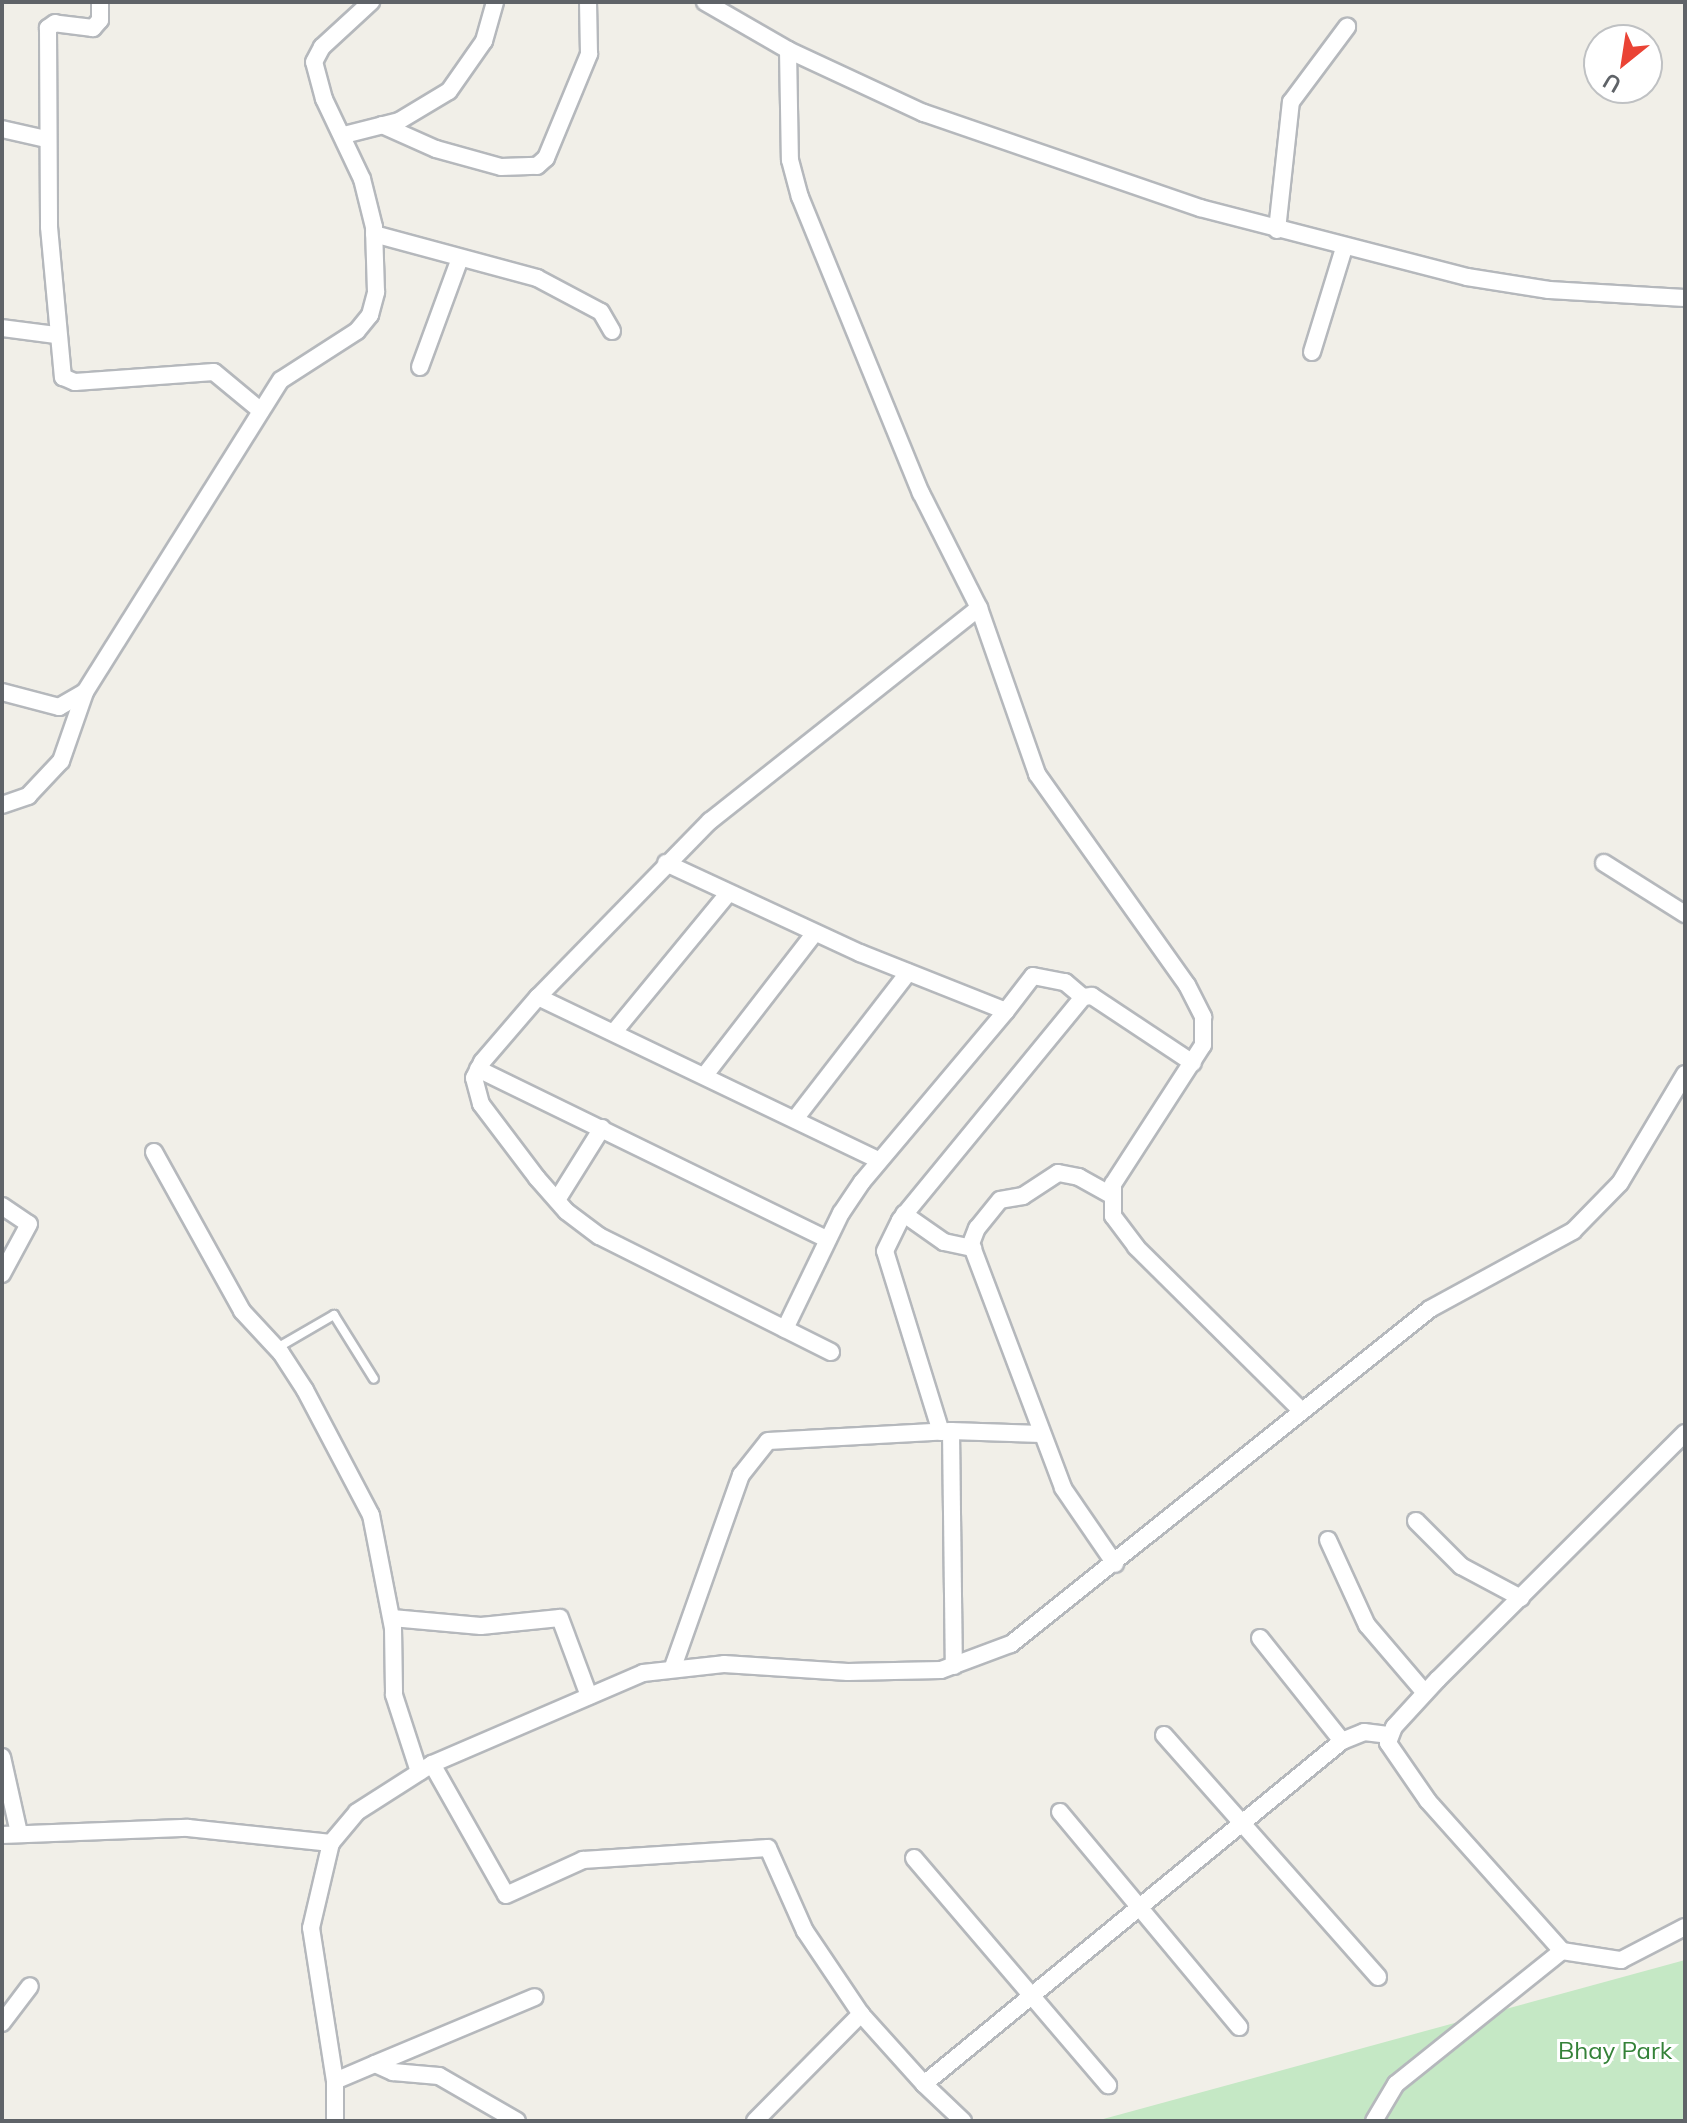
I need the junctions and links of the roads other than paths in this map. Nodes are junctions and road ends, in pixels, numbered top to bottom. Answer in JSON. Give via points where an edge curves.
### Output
{"nodes":[{"id":1,"x":100,"y":2,"type":"edge"},
{"id":2,"x":371,"y":2,"type":"edge"},
{"id":3,"x":495,"y":2,"type":"edge"},
{"id":4,"x":588,"y":2,"type":"edge"},
{"id":5,"x":705,"y":2,"type":"edge"},
{"id":6,"x":1347,"y":27,"type":"dead end"},
{"id":7,"x":788,"y":50,"type":"junction"},
{"id":8,"x":382,"y":125,"type":"junction"},
{"id":9,"x":2,"y":129,"type":"edge"},
{"id":10,"x":344,"y":135,"type":"junction"},
{"id":11,"x":46,"y":139,"type":"junction"},
{"id":12,"x":1277,"y":230,"type":"junction"},
{"id":13,"x":374,"y":234,"type":"junction"},
{"id":14,"x":1344,"y":248,"type":"junction"},
{"id":15,"x":460,"y":258,"type":"junction"},
{"id":16,"x":1685,"y":298,"type":"edge"},
{"id":17,"x":2,"y":328,"type":"edge"},
{"id":18,"x":612,"y":331,"type":"dead end"},
{"id":19,"x":56,"y":335,"type":"junction"},
{"id":20,"x":1312,"y":352,"type":"dead end"},
{"id":21,"x":420,"y":367,"type":"dead end"},
{"id":22,"x":261,"y":411,"type":"junction"},
{"id":23,"x":979,"y":608,"type":"junction"},
{"id":24,"x":2,"y":692,"type":"edge"},
{"id":25,"x":85,"y":692,"type":"junction"},
{"id":26,"x":2,"y":805,"type":"edge"},
{"id":27,"x":666,"y":863,"type":"junction"},
{"id":28,"x":1604,"y":863,"type":"dead end"},
{"id":29,"x":727,"y":895,"type":"junction"},
{"id":30,"x":1685,"y":914,"type":"edge"},
{"id":31,"x":814,"y":934,"type":"junction"},
{"id":32,"x":908,"y":973,"type":"junction"},
{"id":33,"x":538,"y":997,"type":"junction"},
{"id":34,"x":1083,"y":997,"type":"junction"},
{"id":35,"x":1006,"y":1011,"type":"junction"},
{"id":36,"x":614,"y":1032,"type":"junction"},
{"id":37,"x":1193,"y":1063,"type":"junction"},
{"id":38,"x":478,"y":1069,"type":"junction"},
{"id":39,"x":1685,"y":1074,"type":"edge"},
{"id":40,"x":705,"y":1075,"type":"junction"},
{"id":41,"x":795,"y":1119,"type":"junction"},
{"id":42,"x":602,"y":1128,"type":"junction"},
{"id":43,"x":154,"y":1152,"type":"dead end"},
{"id":44,"x":878,"y":1160,"type":"junction"},
{"id":45,"x":1111,"y":1195,"type":"junction"},
{"id":46,"x":557,"y":1200,"type":"junction"},
{"id":47,"x":2,"y":1206,"type":"edge"},
{"id":48,"x":904,"y":1214,"type":"junction"},
{"id":49,"x":827,"y":1239,"type":"junction"},
{"id":50,"x":973,"y":1248,"type":"junction"},
{"id":51,"x":2,"y":1274,"type":"edge"},
{"id":52,"x":785,"y":1329,"type":"junction"},
{"id":53,"x":276,"y":1348,"type":"junction"},
{"id":54,"x":831,"y":1352,"type":"dead end"},
{"id":55,"x":374,"y":1379,"type":"dead end"},
{"id":56,"x":1302,"y":1411,"type":"junction"},
{"id":57,"x":946,"y":1431,"type":"junction"},
{"id":58,"x":1685,"y":1433,"type":"edge"},
{"id":59,"x":1041,"y":1434,"type":"junction"},
{"id":60,"x":1416,"y":1521,"type":"dead end"},
{"id":61,"x":1328,"y":1540,"type":"dead end"},
{"id":62,"x":1115,"y":1564,"type":"junction"},
{"id":63,"x":1521,"y":1598,"type":"junction"},
{"id":64,"x":392,"y":1618,"type":"junction"},
{"id":65,"x":1260,"y":1638,"type":"dead end"},
{"id":66,"x":954,"y":1666,"type":"junction"},
{"id":67,"x":673,"y":1667,"type":"junction"},
{"id":68,"x":1425,"y":1693,"type":"junction"},
{"id":69,"x":589,"y":1696,"type":"junction"},
{"id":70,"x":1164,"y":1735,"type":"dead end"},
{"id":71,"x":1390,"y":1735,"type":"junction"},
{"id":72,"x":1342,"y":1741,"type":"junction"},
{"id":73,"x":2,"y":1757,"type":"edge"},
{"id":74,"x":426,"y":1768,"type":"junction"},
{"id":75,"x":1060,"y":1812,"type":"dead end"},
{"id":76,"x":1241,"y":1820,"type":"junction"},
{"id":77,"x":11,"y":1834,"type":"edge"},
{"id":78,"x":331,"y":1843,"type":"junction"},
{"id":79,"x":914,"y":1858,"type":"dead end"},
{"id":80,"x":1139,"y":1906,"type":"junction"},
{"id":81,"x":1685,"y":1927,"type":"edge"},
{"id":82,"x":1562,"y":1951,"type":"junction"},
{"id":83,"x":1378,"y":1977,"type":"dead end"},
{"id":84,"x":30,"y":1986,"type":"dead end"},
{"id":85,"x":1029,"y":1992,"type":"junction"},
{"id":86,"x":535,"y":1997,"type":"dead end"},
{"id":87,"x":861,"y":2014,"type":"junction"},
{"id":88,"x":2,"y":2023,"type":"edge"},
{"id":89,"x":1239,"y":2027,"type":"dead end"},
{"id":90,"x":375,"y":2064,"type":"junction"},
{"id":91,"x":335,"y":2081,"type":"junction"},
{"id":92,"x":924,"y":2084,"type":"junction"},
{"id":93,"x":1108,"y":2085,"type":"dead end"},
{"id":94,"x":335,"y":2121,"type":"edge"},
{"id":95,"x":517,"y":2121,"type":"edge"},
{"id":96,"x":755,"y":2121,"type":"edge"},
{"id":97,"x":963,"y":2121,"type":"edge"},
{"id":98,"x":1374,"y":2121,"type":"edge"}],
"edges":[{"from":1,"to":11,"type":"street","via":[[100,20],[93,28],[55,23],[48,28]]},
{"from":2,"to":10,"type":"street","via":[[314,62],[324,99]]},
{"from":3,"to":8,"type":"street","via":[[484,41],[449,91],[424,110]]},
{"from":4,"to":8,"type":"street","via":[[589,54],[546,158],[537,166],[501,167],[436,149]]},
{"from":5,"to":7,"type":"street"},
{"from":6,"to":12,"type":"street","via":[[1291,102]]},
{"from":7,"to":12,"type":"street","via":[[924,113],[1062,163]]},
{"from":7,"to":23,"type":"street","via":[[790,160],[800,197],[921,493]]},
{"from":8,"to":10,"type":"street"},
{"from":9,"to":11,"type":"street"},
{"from":10,"to":13,"type":"street","via":[[362,179]]},
{"from":11,"to":19,"type":"street"},
{"from":12,"to":14,"type":"street"},
{"from":13,"to":15,"type":"street"},
{"from":13,"to":22,"type":"street","via":[[376,292],[365,324],[281,380]]},
{"from":14,"to":16,"type":"street","via":[[1549,290]]},
{"from":14,"to":20,"type":"street"},
{"from":15,"to":18,"type":"street","via":[[537,278],[571,293],[601,312]]},
{"from":15,"to":21,"type":"street"},
{"from":17,"to":19,"type":"street"},
{"from":19,"to":22,"type":"street","via":[[63,377],[69,382],[214,372]]},
{"from":22,"to":25,"type":"street"},
{"from":23,"to":27,"type":"street","via":[[710,821]]},
{"from":23,"to":37,"type":"street","via":[[1037,774],[1197,1004],[1206,1031]]},
{"from":24,"to":25,"type":"street","via":[[59,707]]},
{"from":25,"to":26,"type":"street","via":[[61,761],[28,796]]},
{"from":27,"to":29,"type":"street"},
{"from":27,"to":33,"type":"street"},
{"from":28,"to":30,"type":"street"},
{"from":29,"to":31,"type":"street"},
{"from":29,"to":36,"type":"street"},
{"from":31,"to":32,"type":"street"},
{"from":31,"to":40,"type":"street"},
{"from":32,"to":35,"type":"street"},
{"from":32,"to":41,"type":"street"},
{"from":33,"to":36,"type":"street"},
{"from":33,"to":38,"type":"street"},
{"from":34,"to":35,"type":"street","via":[[1056,978],[1033,976]]},
{"from":34,"to":37,"type":"street","via":[[1092,996]]},
{"from":34,"to":48,"type":"street"},
{"from":35,"to":44,"type":"street"},
{"from":36,"to":40,"type":"street"},
{"from":37,"to":45,"type":"street","via":[[1128,1159]]},
{"from":38,"to":42,"type":"street"},
{"from":38,"to":46,"type":"street","via":[[474,1093]]},
{"from":39,"to":56,"type":"street","via":[[1620,1183],[1573,1231],[1450,1295]]},
{"from":40,"to":41,"type":"street"},
{"from":41,"to":44,"type":"street"},
{"from":42,"to":46,"type":"street"},
{"from":42,"to":49,"type":"street"},
{"from":43,"to":53,"type":"street","via":[[242,1311]]},
{"from":44,"to":49,"type":"street"},
{"from":45,"to":50,"type":"street","via":[[1079,1177],[1058,1173],[1023,1196],[1000,1200],[977,1228]]},
{"from":45,"to":56,"type":"street","via":[[1113,1216],[1136,1247]]},
{"from":46,"to":52,"type":"street","via":[[599,1236]]},
{"from":47,"to":51,"type":"street","via":[[29,1224]]},
{"from":48,"to":50,"type":"street","via":[[944,1242]]},
{"from":48,"to":57,"type":"street","via":[[885,1251]]},
{"from":49,"to":52,"type":"street"},
{"from":50,"to":59,"type":"street"},
{"from":52,"to":54,"type":"street"},
{"from":53,"to":55,"type":"lane","via":[[333,1315]]},
{"from":53,"to":64,"type":"street","via":[[311,1400],[366,1503],[380,1542]]},
{"from":56,"to":62,"type":"street"},
{"from":57,"to":59,"type":"street"},
{"from":57,"to":66,"type":"street"},
{"from":57,"to":67,"type":"street","via":[[790,1437],[759,1447],[741,1475]]},
{"from":58,"to":63,"type":"street"},
{"from":59,"to":62,"type":"street","via":[[1063,1488]]},
{"from":60,"to":63,"type":"street","via":[[1461,1566]]},
{"from":61,"to":68,"type":"street","via":[[1367,1625]]},
{"from":62,"to":66,"type":"street","via":[[1011,1644]]},
{"from":63,"to":68,"type":"street"},
{"from":64,"to":69,"type":"street","via":[[468,1626],[560,1618]]},
{"from":64,"to":74,"type":"street","via":[[394,1695]]},
{"from":65,"to":72,"type":"street"},
{"from":66,"to":67,"type":"street","via":[[848,1672],[724,1664]]},
{"from":67,"to":69,"type":"street"},
{"from":68,"to":71,"type":"street"},
{"from":69,"to":74,"type":"street"},
{"from":70,"to":76,"type":"street"},
{"from":71,"to":72,"type":"street","via":[[1364,1732]]},
{"from":71,"to":82,"type":"street","via":[[1389,1749],[1412,1782]]},
{"from":72,"to":76,"type":"street"},
{"from":73,"to":77,"type":"street"},
{"from":74,"to":78,"type":"street","via":[[357,1812]]},
{"from":74,"to":87,"type":"street","via":[[506,1895],[583,1860],[768,1848],[801,1924]]},
{"from":75,"to":80,"type":"street"},
{"from":76,"to":80,"type":"street"},
{"from":76,"to":83,"type":"street"},
{"from":77,"to":78,"type":"street","via":[[188,1828]]},
{"from":78,"to":91,"type":"street","via":[[311,1928]]},
{"from":79,"to":85,"type":"street"},
{"from":80,"to":85,"type":"street"},
{"from":80,"to":89,"type":"street"},
{"from":81,"to":82,"type":"street","via":[[1621,1960]]},
{"from":82,"to":98,"type":"street","via":[[1396,2084]]},
{"from":84,"to":88,"type":"street"},
{"from":85,"to":92,"type":"street"},
{"from":85,"to":93,"type":"street"},
{"from":86,"to":90,"type":"street"},
{"from":87,"to":92,"type":"street"},
{"from":87,"to":96,"type":"street"},
{"from":90,"to":91,"type":"street"},
{"from":90,"to":95,"type":"street","via":[[393,2072],[439,2076]]},
{"from":91,"to":94,"type":"street"},
{"from":92,"to":97,"type":"street"}]}
